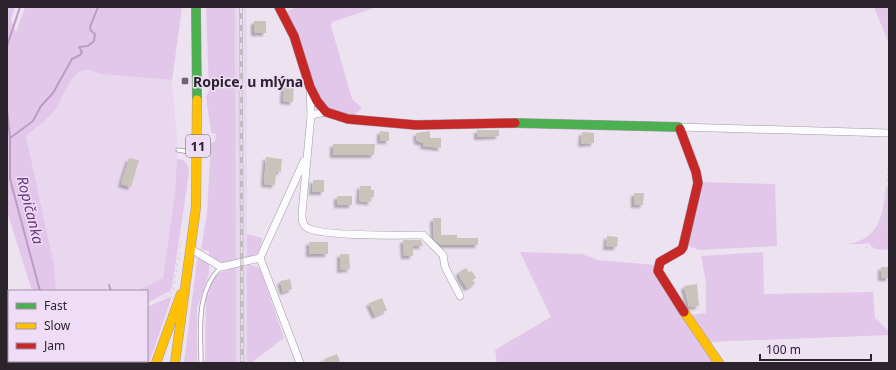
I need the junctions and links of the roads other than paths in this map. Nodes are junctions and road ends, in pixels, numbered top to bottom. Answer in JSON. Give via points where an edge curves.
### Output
{"nodes":[{"id":1,"x":196,"y":7,"type":"edge"},
{"id":2,"x":279,"y":7,"type":"edge"},
{"id":3,"x":310,"y":87,"type":"junction"},
{"id":4,"x":326,"y":112,"type":"junction"},
{"id":5,"x":311,"y":115,"type":"junction"},
{"id":6,"x":679,"y":127,"type":"junction"},
{"id":7,"x":889,"y":133,"type":"edge"},
{"id":8,"x":178,"y":150,"type":"dead end"},
{"id":9,"x":198,"y":153,"type":"junction"},
{"id":10,"x":307,"y":155,"type":"junction"},
{"id":11,"x":190,"y":249,"type":"junction"},
{"id":12,"x":260,"y":258,"type":"junction"},
{"id":13,"x":221,"y":267,"type":"junction"},
{"id":14,"x":185,"y":284,"type":"junction"},
{"id":15,"x":460,"y":296,"type":"dead end"},
{"id":16,"x":156,"y":363,"type":"edge"},
{"id":17,"x":175,"y":363,"type":"edge"},
{"id":18,"x":201,"y":363,"type":"edge"},
{"id":19,"x":300,"y":363,"type":"edge"},
{"id":20,"x":719,"y":363,"type":"edge"}],
"edges":[{"from":1,"to":9,"type":"street","number":"11"},
{"from":2,"to":3,"type":"street","via":[[294,36]]},
{"from":3,"to":4,"type":"street"},
{"from":3,"to":5,"type":"street"},
{"from":4,"to":5,"type":"street"},
{"from":4,"to":6,"type":"street","via":[[348,119],[416,125],[494,123]]},
{"from":5,"to":10,"type":"street"},
{"from":6,"to":7,"type":"street"},
{"from":6,"to":20,"type":"street","via":[[696,172],[698,189],[683,247],[676,254],[660,262],[658,271]]},
{"from":8,"to":9,"type":"lane"},
{"from":9,"to":11,"type":"street","number":"11","via":[[196,207]]},
{"from":10,"to":12,"type":"street"},
{"from":10,"to":15,"type":"street","via":[[302,213],[306,227],[310,230],[337,234],[423,235],[443,255],[445,268]]},
{"from":11,"to":13,"type":"street"},
{"from":11,"to":14,"type":"street","number":"11"},
{"from":12,"to":13,"type":"street"},
{"from":12,"to":19,"type":"street"},
{"from":13,"to":18,"type":"lane","via":[[210,280],[201,307]]},
{"from":14,"to":16,"type":"street"},
{"from":14,"to":17,"type":"street","number":"11"}]}
